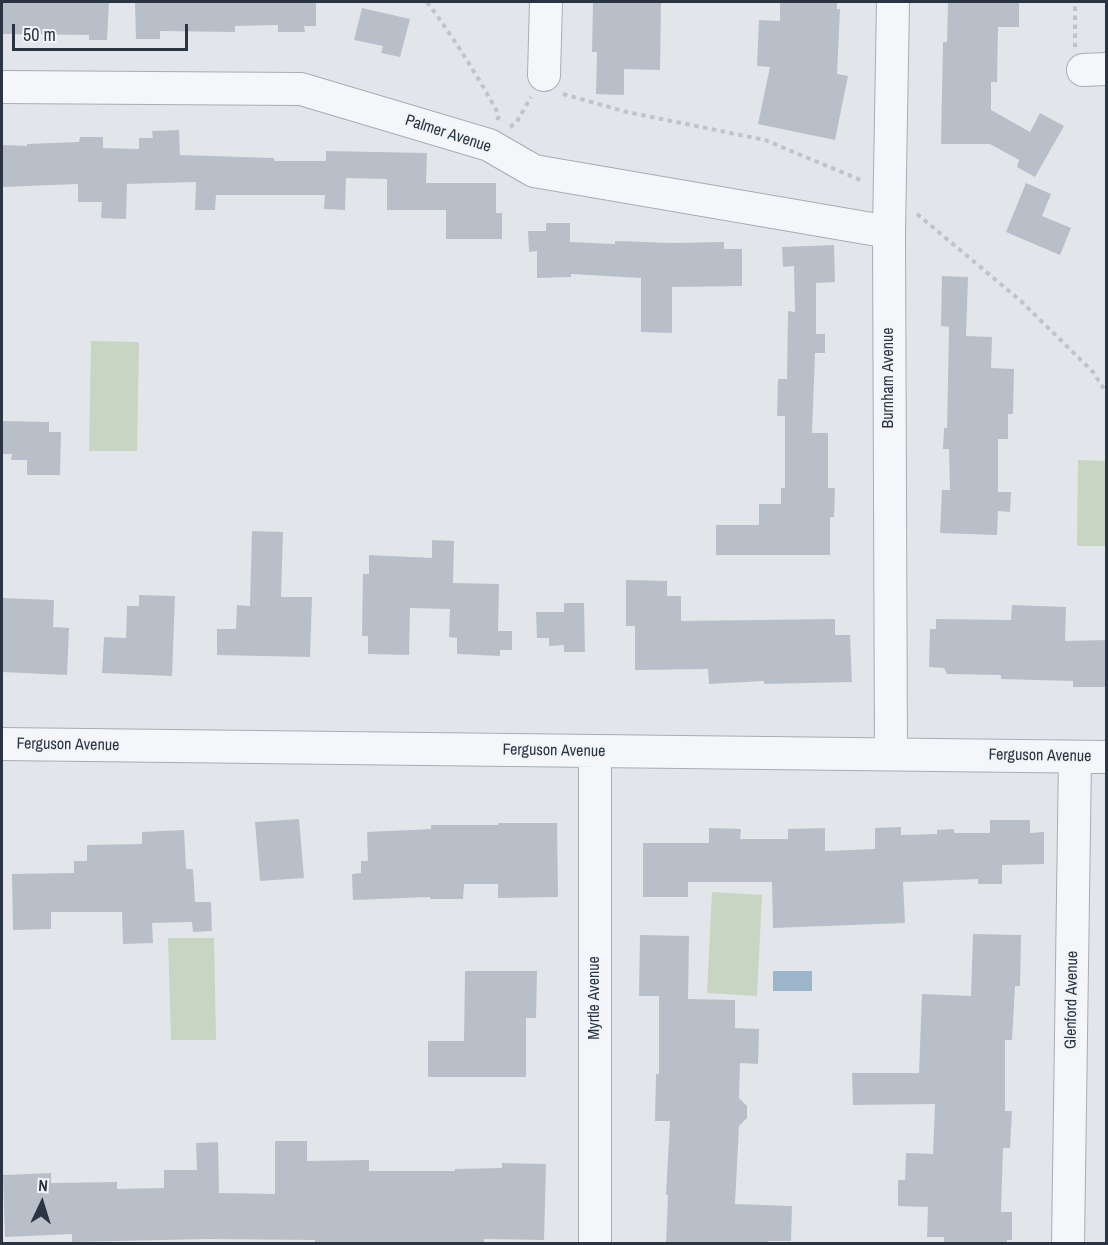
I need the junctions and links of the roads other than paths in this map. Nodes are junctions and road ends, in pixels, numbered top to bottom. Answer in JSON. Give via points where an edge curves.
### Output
{"nodes":[{"id":1,"x":546,"y":2,"type":"edge"},
{"id":2,"x":893,"y":2,"type":"edge"},
{"id":3,"x":544,"y":75,"type":"road end"},
{"id":4,"x":2,"y":87,"type":"edge"},
{"id":5,"x":889,"y":232,"type":"junction"},
{"id":6,"x":2,"y":744,"type":"edge"},
{"id":7,"x":595,"y":752,"type":"junction"},
{"id":8,"x":891,"y":754,"type":"junction"},
{"id":9,"x":1075,"y":757,"type":"junction"},
{"id":10,"x":1107,"y":757,"type":"edge"},
{"id":11,"x":595,"y":1244,"type":"edge"},
{"id":12,"x":1068,"y":1244,"type":"edge"}],
"edges":[{"from":1,"to":3,"type":"street"},
{"from":2,"to":5,"type":"street","name":"Burnham Avenue"},
{"from":4,"to":5,"type":"street","name":"Palmer Avenue","via":[[302,89],[489,145],[534,171]]},
{"from":5,"to":8,"type":"street","name":"Burnham Avenue"},
{"from":6,"to":7,"type":"street","name":"Ferguson Avenue"},
{"from":7,"to":8,"type":"street","name":"Ferguson Avenue"},
{"from":7,"to":11,"type":"street","name":"Myrtle Avenue"},
{"from":8,"to":9,"type":"street","name":"Ferguson Avenue"},
{"from":9,"to":10,"type":"street","name":"Ferguson Avenue"},
{"from":9,"to":12,"type":"street","name":"Glenford Avenue"}]}
